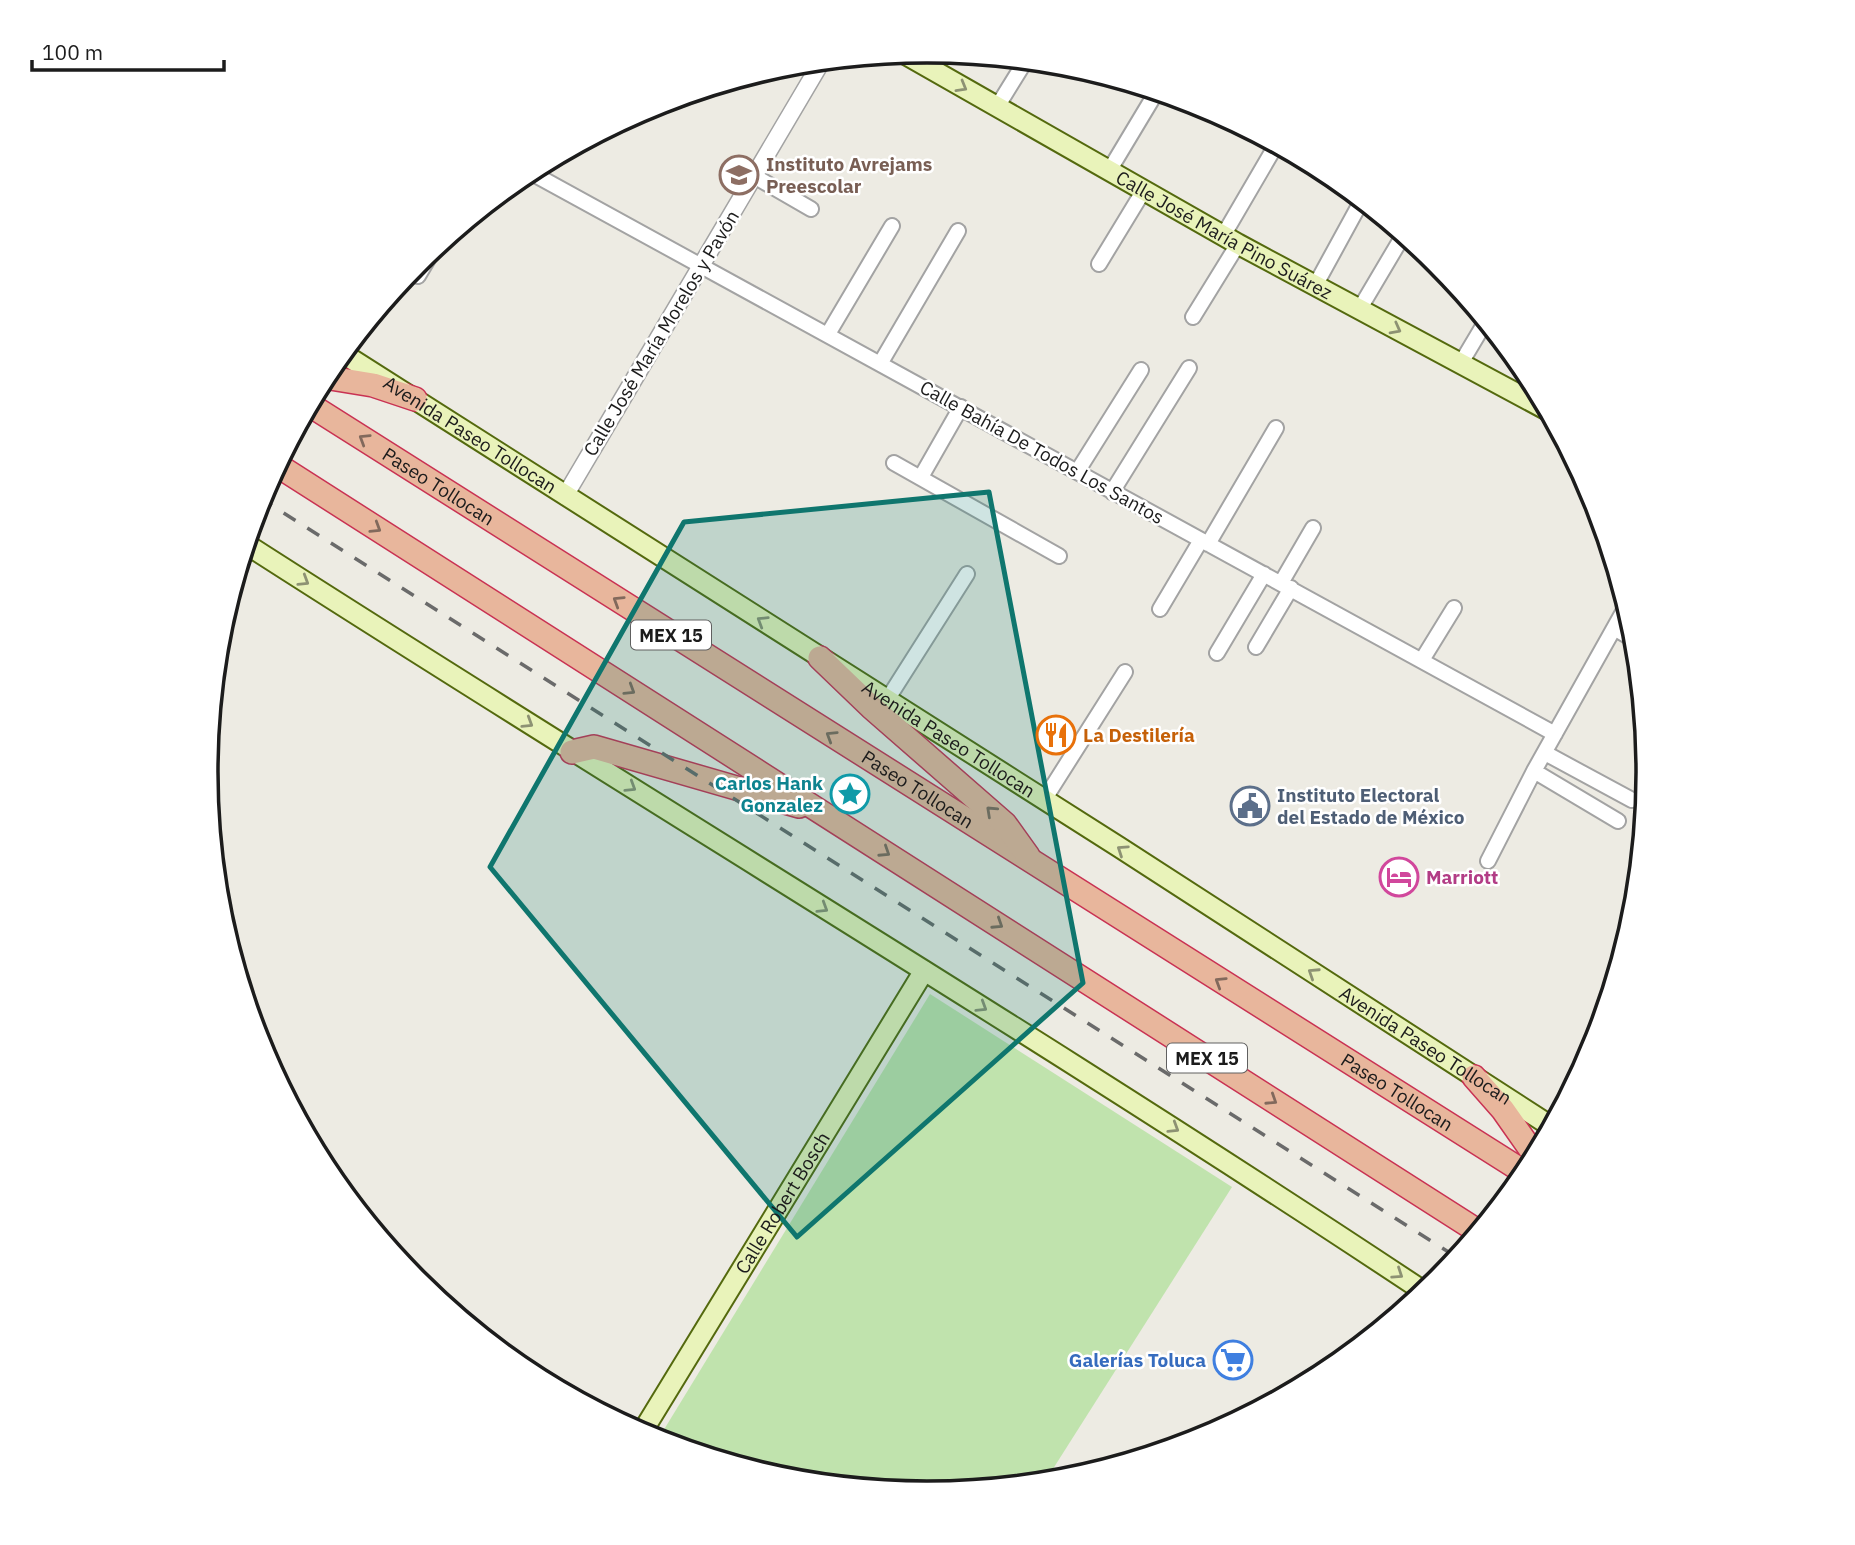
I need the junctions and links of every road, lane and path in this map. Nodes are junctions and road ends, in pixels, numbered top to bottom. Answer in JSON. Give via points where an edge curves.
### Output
{"nodes":[{"id":1,"x":921,"y":63,"type":"edge"},
{"id":2,"x":1021,"y":69,"type":"edge"},
{"id":3,"x":815,"y":72,"type":"edge"},
{"id":4,"x":1152,"y":100,"type":"edge"},
{"id":5,"x":998,"y":107,"type":"junction"},
{"id":6,"x":1272,"y":152,"type":"dead end"},
{"id":7,"x":1109,"y":171,"type":"junction"},
{"id":8,"x":754,"y":176,"type":"junction"},
{"id":9,"x":541,"y":178,"type":"edge"},
{"id":10,"x":1144,"y":190,"type":"junction"},
{"id":11,"x":811,"y":209,"type":"dead end"},
{"id":12,"x":1357,"y":209,"type":"edge"},
{"id":13,"x":892,"y":226,"type":"dead end"},
{"id":14,"x":958,"y":231,"type":"dead end"},
{"id":15,"x":1231,"y":240,"type":"junction"},
{"id":16,"x":1399,"y":243,"type":"edge"},
{"id":17,"x":1099,"y":264,"type":"dead end"},
{"id":18,"x":701,"y":265,"type":"junction"},
{"id":19,"x":1315,"y":286,"type":"junction"},
{"id":20,"x":1359,"y":310,"type":"junction"},
{"id":21,"x":1193,"y":317,"type":"dead end"},
{"id":22,"x":1481,"y":330,"type":"edge"},
{"id":23,"x":828,"y":334,"type":"junction"},
{"id":24,"x":352,"y":359,"type":"edge"},
{"id":25,"x":880,"y":363,"type":"junction"},
{"id":26,"x":1461,"y":363,"type":"junction"},
{"id":27,"x":1189,"y":368,"type":"dead end"},
{"id":28,"x":1141,"y":370,"type":"dead end"},
{"id":29,"x":337,"y":379,"type":"edge"},
{"id":30,"x":1523,"y":387,"type":"edge"},
{"id":31,"x":415,"y":399,"type":"junction"},
{"id":32,"x":961,"y":407,"type":"junction"},
{"id":33,"x":318,"y":410,"type":"edge"},
{"id":34,"x":1276,"y":428,"type":"dead end"},
{"id":35,"x":894,"y":463,"type":"dead end"},
{"id":36,"x":286,"y":470,"type":"edge"},
{"id":37,"x":1077,"y":472,"type":"junction"},
{"id":38,"x":921,"y":477,"type":"junction"},
{"id":39,"x":1112,"y":492,"type":"junction"},
{"id":40,"x":565,"y":496,"type":"junction"},
{"id":41,"x":1313,"y":528,"type":"dead end"},
{"id":42,"x":1205,"y":542,"type":"junction"},
{"id":43,"x":254,"y":549,"type":"edge"},
{"id":44,"x":1059,"y":556,"type":"dead end"},
{"id":45,"x":967,"y":574,"type":"dead end"},
{"id":46,"x":1264,"y":574,"type":"junction"},
{"id":47,"x":1286,"y":585,"type":"junction"},
{"id":48,"x":1454,"y":608,"type":"dead end"},
{"id":49,"x":1160,"y":609,"type":"dead end"},
{"id":50,"x":1620,"y":618,"type":"edge"},
{"id":51,"x":1614,"y":628,"type":"junction"},
{"id":52,"x":1623,"y":633,"type":"edge"},
{"id":53,"x":1256,"y":647,"type":"dead end"},
{"id":54,"x":1217,"y":653,"type":"dead end"},
{"id":55,"x":820,"y":658,"type":"junction"},
{"id":56,"x":1422,"y":660,"type":"junction"},
{"id":57,"x":1125,"y":672,"type":"dead end"},
{"id":58,"x":887,"y":699,"type":"junction"},
{"id":59,"x":1555,"y":734,"type":"junction"},
{"id":60,"x":572,"y":751,"type":"junction"},
{"id":61,"x":1545,"y":753,"type":"junction"},
{"id":62,"x":1534,"y":771,"type":"junction"},
{"id":63,"x":1044,"y":800,"type":"junction"},
{"id":64,"x":1632,"y":800,"type":"dead end"},
{"id":65,"x":830,"y":817,"type":"junction"},
{"id":66,"x":1618,"y":821,"type":"dead end"},
{"id":67,"x":1488,"y":861,"type":"dead end"},
{"id":68,"x":1033,"y":864,"type":"junction"},
{"id":69,"x":924,"y":971,"type":"junction"},
{"id":70,"x":1474,"y":1077,"type":"junction"},
{"id":71,"x":1545,"y":1122,"type":"edge"},
{"id":72,"x":1529,"y":1147,"type":"edge"},
{"id":73,"x":1517,"y":1167,"type":"edge"},
{"id":74,"x":1470,"y":1228,"type":"edge"},
{"id":75,"x":1416,"y":1286,"type":"edge"},
{"id":76,"x":647,"y":1424,"type":"edge"}],
"edges":[{"from":1,"to":5,"type":"main road","name":"Calle José María Pino Suárez","one_way":true},
{"from":2,"to":5,"type":"street"},
{"from":3,"to":8,"type":"street","name":"Calle José María Morelos y Pavón"},
{"from":4,"to":7,"type":"street"},
{"from":5,"to":7,"type":"main road","name":"Calle José María Pino Suárez"},
{"from":6,"to":15,"type":"street"},
{"from":7,"to":10,"type":"main road","name":"Calle José María Pino Suárez"},
{"from":8,"to":11,"type":"street"},
{"from":8,"to":18,"type":"street","name":"Calle José María Morelos y Pavón"},
{"from":9,"to":18,"type":"street","name":"Calle Bahía De Todos Los Santos"},
{"from":10,"to":15,"type":"main road","name":"Calle José María Pino Suárez"},
{"from":10,"to":17,"type":"street"},
{"from":12,"to":19,"type":"street"},
{"from":13,"to":23,"type":"street"},
{"from":14,"to":25,"type":"street"},
{"from":15,"to":19,"type":"main road","name":"Calle José María Pino Suárez"},
{"from":15,"to":21,"type":"street"},
{"from":16,"to":20,"type":"street"},
{"from":18,"to":23,"type":"street","name":"Calle Bahía De Todos Los Santos"},
{"from":18,"to":40,"type":"street","name":"Calle José María Morelos y Pavón"},
{"from":19,"to":20,"type":"main road","name":"Calle José María Pino Suárez"},
{"from":20,"to":26,"type":"main road","name":"Calle José María Pino Suárez","one_way":true},
{"from":22,"to":26,"type":"street"},
{"from":23,"to":25,"type":"street","name":"Calle Bahía De Todos Los Santos"},
{"from":24,"to":31,"type":"main road","name":"Avenida Paseo Tollocan"},
{"from":25,"to":32,"type":"street","name":"Calle Bahía De Todos Los Santos"},
{"from":26,"to":30,"type":"main road","name":"Calle José María Pino Suárez"},
{"from":27,"to":39,"type":"street"},
{"from":28,"to":37,"type":"street"},
{"from":29,"to":31,"type":"highway"},
{"from":31,"to":40,"type":"main road","name":"Avenida Paseo Tollocan"},
{"from":32,"to":37,"type":"street","name":"Calle Bahía De Todos Los Santos"},
{"from":32,"to":38,"type":"street"},
{"from":68,"to":33,"type":"highway","name":"Paseo Tollocan","number":"MEX 15","one_way":true},
{"from":34,"to":42,"type":"street"},
{"from":35,"to":38,"type":"street"},
{"from":36,"to":65,"type":"highway","number":"MEX 15","one_way":true},
{"from":37,"to":39,"type":"street","name":"Calle Bahía De Todos Los Santos"},
{"from":38,"to":44,"type":"street"},
{"from":39,"to":42,"type":"street","name":"Calle Bahía De Todos Los Santos"},
{"from":55,"to":40,"type":"main road","name":"Avenida Paseo Tollocan","one_way":true},
{"from":41,"to":47,"type":"street"},
{"from":42,"to":46,"type":"street","name":"Calle Bahía De Todos Los Santos"},
{"from":42,"to":49,"type":"street"},
{"from":43,"to":60,"type":"main road","one_way":true},
{"from":45,"to":58,"type":"street"},
{"from":46,"to":47,"type":"street","name":"Calle Bahía De Todos Los Santos"},
{"from":46,"to":54,"type":"street"},
{"from":47,"to":53,"type":"street"},
{"from":47,"to":56,"type":"street","name":"Calle Bahía De Todos Los Santos"},
{"from":48,"to":56,"type":"street"},
{"from":50,"to":51,"type":"street"},
{"from":51,"to":52,"type":"street"},
{"from":51,"to":59,"type":"street"},
{"from":55,"to":58,"type":"main road","name":"Avenida Paseo Tollocan"},
{"from":68,"to":55,"type":"highway","one_way":true,"via":[[1005,824]]},
{"from":56,"to":59,"type":"street","name":"Calle Bahía De Todos Los Santos"},
{"from":57,"to":63,"type":"street"},
{"from":58,"to":63,"type":"main road","name":"Avenida Paseo Tollocan"},
{"from":59,"to":61,"type":"street"},
{"from":60,"to":65,"type":"highway","via":[[594,747]]},
{"from":60,"to":69,"type":"main road","one_way":true},
{"from":61,"to":62,"type":"street"},
{"from":61,"to":64,"type":"street"},
{"from":62,"to":66,"type":"street"},
{"from":62,"to":67,"type":"street"},
{"from":70,"to":63,"type":"main road","name":"Avenida Paseo Tollocan","one_way":true},
{"from":65,"to":74,"type":"highway","number":"MEX 15","one_way":true},
{"from":73,"to":68,"type":"highway","name":"Paseo Tollocan","number":"MEX 15","one_way":true},
{"from":69,"to":75,"type":"main road","one_way":true,"via":[[1248,1174]]},
{"from":69,"to":76,"type":"main road","name":"Calle Robert Bosch"},
{"from":70,"to":71,"type":"main road","name":"Avenida Paseo Tollocan"},
{"from":70,"to":72,"type":"highway"}]}
